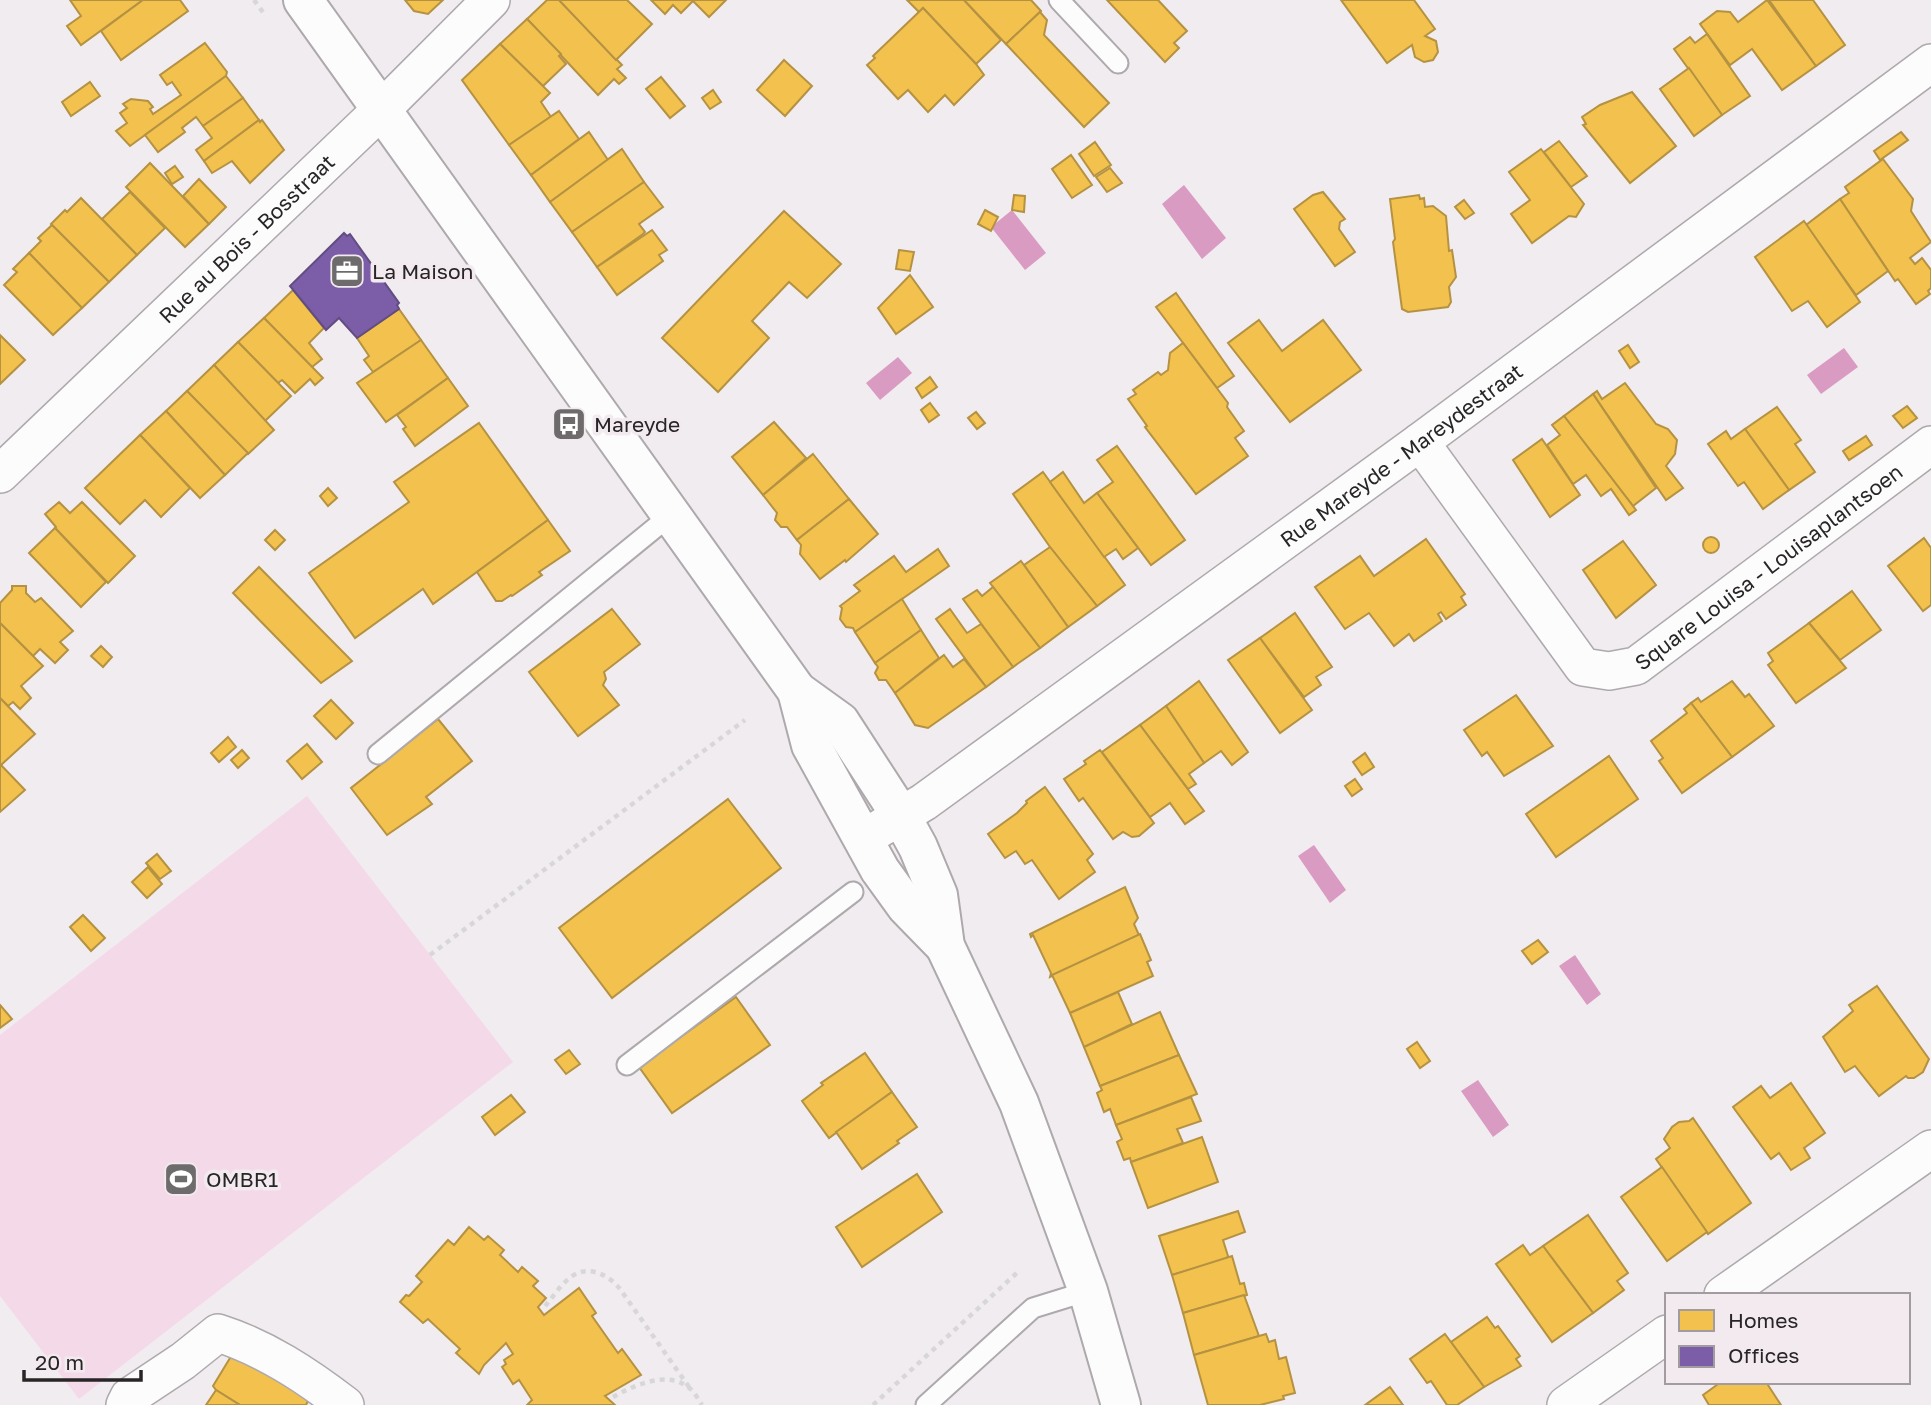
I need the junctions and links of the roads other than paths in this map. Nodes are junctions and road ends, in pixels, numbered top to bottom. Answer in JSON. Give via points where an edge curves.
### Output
{"nodes":[{"id":1,"x":303,"y":0,"type":"edge"},
{"id":2,"x":491,"y":0,"type":"edge"},
{"id":3,"x":1059,"y":0,"type":"edge"},
{"id":4,"x":1118,"y":63,"type":"dead end"},
{"id":5,"x":1931,"y":63,"type":"edge"},
{"id":6,"x":382,"y":110,"type":"junction"},
{"id":7,"x":1420,"y":442,"type":"junction"},
{"id":8,"x":1931,"y":445,"type":"edge"},
{"id":9,"x":0,"y":474,"type":"edge"},
{"id":10,"x":672,"y":514,"type":"junction"},
{"id":11,"x":797,"y":691,"type":"junction"},
{"id":12,"x":378,"y":754,"type":"dead end"},
{"id":13,"x":901,"y":816,"type":"junction"},
{"id":14,"x":864,"y":838,"type":"junction"},
{"id":15,"x":853,"y":892,"type":"dead end"},
{"id":16,"x":945,"y":946,"type":"junction"},
{"id":17,"x":627,"y":1065,"type":"dead end"},
{"id":18,"x":1931,"y":1149,"type":"edge"},
{"id":19,"x":1088,"y":1290,"type":"junction"},
{"id":20,"x":1726,"y":1293,"type":"edge"},
{"id":21,"x":1665,"y":1336,"type":"edge"},
{"id":22,"x":125,"y":1405,"type":"edge"},
{"id":23,"x":345,"y":1405,"type":"edge"},
{"id":24,"x":926,"y":1405,"type":"edge"},
{"id":25,"x":1121,"y":1405,"type":"edge"},
{"id":26,"x":1566,"y":1405,"type":"edge"}],
"edges":[{"from":1,"to":6,"type":"street"},
{"from":2,"to":6,"type":"street","name":"Rue au Bois - Bosstraat"},
{"from":3,"to":4,"type":"lane"},
{"from":5,"to":7,"type":"street","name":"Rue Mareyde - Mareydestraat"},
{"from":6,"to":9,"type":"street","name":"Rue au Bois - Bosstraat"},
{"from":6,"to":10,"type":"street"},
{"from":7,"to":8,"type":"street","name":"Square Louisa - Louisaplantsoen","via":[[1583,667],[1609,671],[1636,666]]},
{"from":7,"to":13,"type":"street","name":"Rue Mareyde - Mareydestraat"},
{"from":10,"to":11,"type":"street"},
{"from":10,"to":12,"type":"lane"},
{"from":11,"to":13,"type":"street","via":[[840,722]]},
{"from":11,"to":14,"type":"street","via":[[811,745]]},
{"from":13,"to":14,"type":"street","name":"Rue Mareyde - Mareydestraat"},
{"from":13,"to":16,"type":"street","via":[[938,895]]},
{"from":14,"to":16,"type":"street","via":[[906,906]]},
{"from":15,"to":17,"type":"lane"},
{"from":16,"to":19,"type":"street","via":[[1019,1103]]},
{"from":18,"to":20,"type":"street"},
{"from":19,"to":24,"type":"lane","via":[[1033,1308]]},
{"from":19,"to":25,"type":"street"},
{"from":21,"to":26,"type":"street"},
{"from":22,"to":23,"type":"street","via":[[128,1397],[218,1333],[248,1342]]}]}
